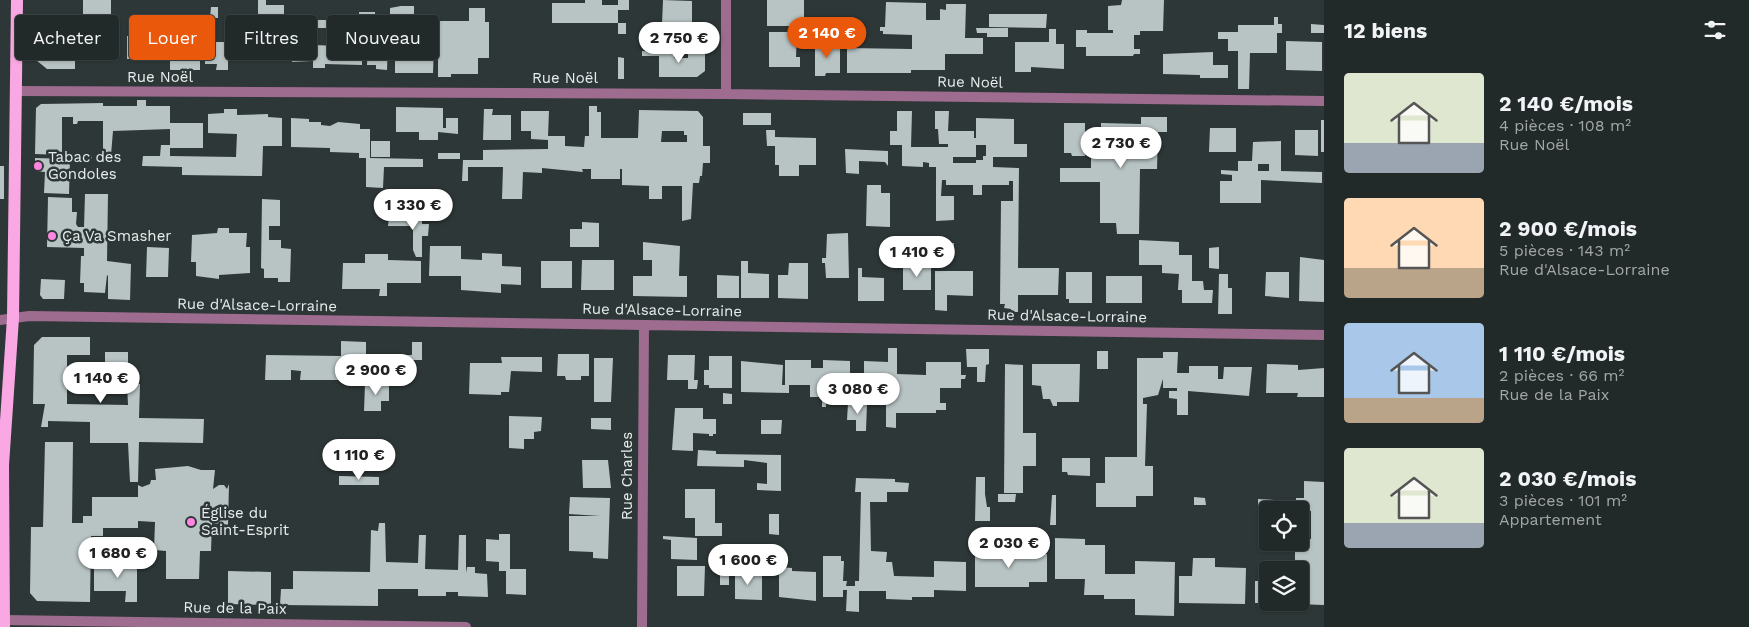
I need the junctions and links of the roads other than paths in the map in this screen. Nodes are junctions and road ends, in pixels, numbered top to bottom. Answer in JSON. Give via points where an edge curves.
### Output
{"nodes":[{"id":1,"x":17,"y":0,"type":"edge"},
{"id":2,"x":726,"y":0,"type":"edge"},
{"id":3,"x":16,"y":91,"type":"junction"},
{"id":4,"x":726,"y":94,"type":"junction"},
{"id":5,"x":1324,"y":101,"type":"edge"},
{"id":6,"x":6,"y":319,"type":"edge"},
{"id":7,"x":644,"y":325,"type":"junction"},
{"id":8,"x":1324,"y":335,"type":"edge"},
{"id":9,"x":4,"y":623,"type":"edge"},
{"id":10,"x":466,"y":627,"type":"edge"},
{"id":11,"x":642,"y":627,"type":"edge"}],
"edges":[{"from":1,"to":3,"type":"main road"},
{"from":2,"to":4,"type":"street"},
{"from":3,"to":4,"type":"street","name":"Rue Noël"},
{"from":3,"to":6,"type":"main road"},
{"from":4,"to":5,"type":"street","name":"Rue Noël"},
{"from":6,"to":7,"type":"street","name":"Rue d'Alsace-Lorraine","via":[[29,316]]},
{"from":6,"to":9,"type":"main road"},
{"from":7,"to":8,"type":"street","name":"Rue d'Alsace-Lorraine"},
{"from":7,"to":11,"type":"street","name":"Rue Charles"},
{"from":9,"to":10,"type":"street","name":"Rue de la Paix"}]}
